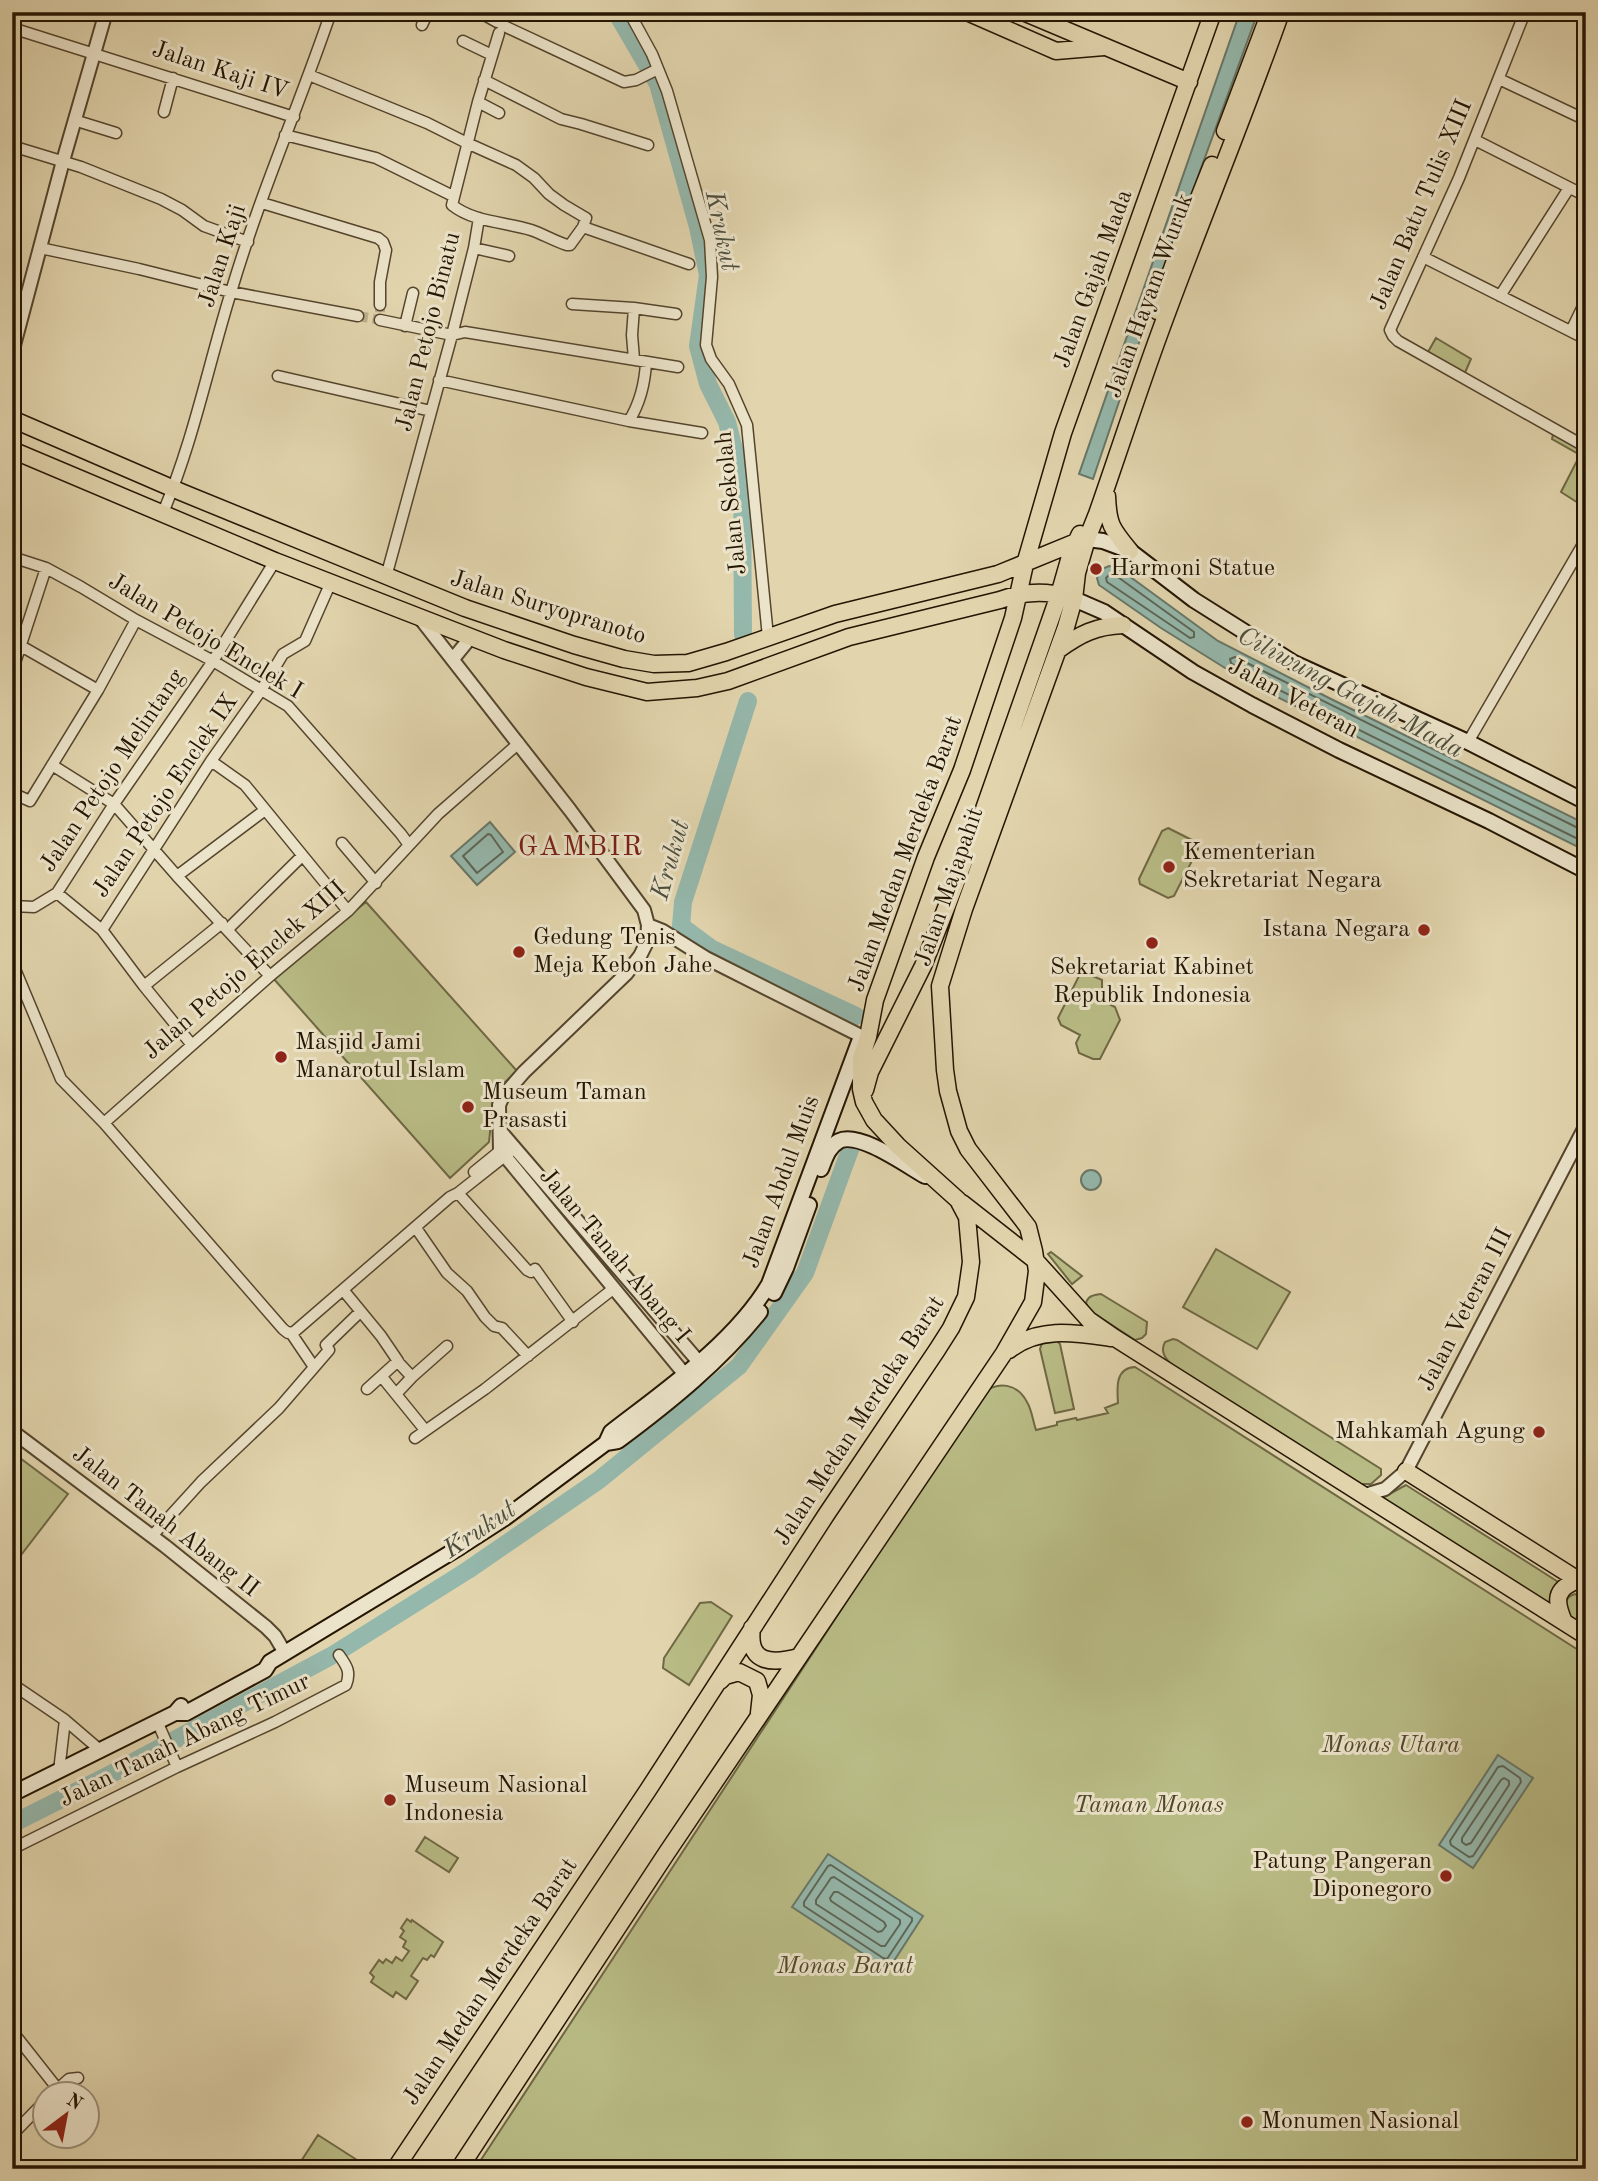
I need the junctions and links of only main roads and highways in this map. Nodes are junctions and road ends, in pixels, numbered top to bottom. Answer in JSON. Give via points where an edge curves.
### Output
{"nodes":[{"id":1,"x":967,"y":12,"type":"edge"},
{"id":2,"x":1023,"y":12,"type":"edge"},
{"id":3,"x":1213,"y":12,"type":"edge"},
{"id":4,"x":1270,"y":12,"type":"edge"},
{"id":5,"x":1281,"y":12,"type":"edge"},
{"id":6,"x":1106,"y":47,"type":"junction"},
{"id":7,"x":1189,"y":82,"type":"junction"},
{"id":8,"x":12,"y":419,"type":"edge"},
{"id":9,"x":12,"y":450,"type":"edge"},
{"id":10,"x":1107,"y":486,"type":"junction"},
{"id":11,"x":1082,"y":540,"type":"junction"},
{"id":12,"x":1130,"y":551,"type":"junction"},
{"id":13,"x":1025,"y":564,"type":"junction"},
{"id":14,"x":1020,"y":593,"type":"junction"},
{"id":15,"x":1066,"y":597,"type":"junction"},
{"id":16,"x":1000,"y":600,"type":"junction"},
{"id":17,"x":1013,"y":618,"type":"junction"},
{"id":18,"x":1123,"y":625,"type":"junction"},
{"id":19,"x":1058,"y":650,"type":"junction"},
{"id":20,"x":1586,"y":802,"type":"edge"},
{"id":21,"x":1586,"y":871,"type":"edge"},
{"id":22,"x":875,"y":1000,"type":"junction"},
{"id":23,"x":864,"y":1102,"type":"junction"},
{"id":24,"x":942,"y":1186,"type":"junction"},
{"id":25,"x":958,"y":1200,"type":"junction"},
{"id":26,"x":1036,"y":1261,"type":"junction"},
{"id":27,"x":1115,"y":1338,"type":"junction"},
{"id":28,"x":1004,"y":1353,"type":"junction"},
{"id":29,"x":702,"y":1365,"type":"junction"},
{"id":30,"x":1406,"y":1471,"type":"road end"},
{"id":31,"x":1582,"y":1583,"type":"edge"},
{"id":32,"x":1564,"y":1622,"type":"junction"},
{"id":33,"x":752,"y":1628,"type":"junction"},
{"id":34,"x":1586,"y":1636,"type":"edge"},
{"id":35,"x":799,"y":1657,"type":"junction"},
{"id":36,"x":715,"y":1685,"type":"junction"},
{"id":37,"x":759,"y":1715,"type":"junction"},
{"id":38,"x":12,"y":1794,"type":"edge"},
{"id":39,"x":395,"y":2169,"type":"edge"},
{"id":40,"x":459,"y":2169,"type":"edge"}],
"edges":[{"from":1,"to":6,"type":"main road","via":[[1056,51]]},
{"from":2,"to":6,"type":"main road"},
{"from":3,"to":7,"type":"main road","name":"Jalan Gajah Mada"},
{"from":4,"to":11,"type":"main road","name":"Jalan Hayam Wuruk","via":[[1117,422]]},
{"from":5,"to":10,"type":"main road","name":"Jalan Hayam Wuruk","via":[[1160,330]]},
{"from":6,"to":7,"type":"main road"},
{"from":7,"to":13,"type":"main road","name":"Jalan Gajah Mada","via":[[1063,433]]},
{"from":8,"to":13,"type":"main road","name":"Jalan Suryopranoto","via":[[386,577],[522,629],[654,664],[688,663],[835,614],[975,581]]},
{"from":9,"to":16,"type":"main road","name":"Jalan Suryopranoto","via":[[162,515],[471,637],[586,677],[647,692],[697,688],[733,679],[849,637]]},
{"from":10,"to":11,"type":"main road","name":"Jalan Hayam Wuruk"},
{"from":10,"to":12,"type":"main road","via":[[1109,521]]},
{"from":11,"to":12,"type":"main road","via":[[1103,541]]},
{"from":11,"to":13,"type":"main road","name":"Jalan Suryopranoto"},
{"from":11,"to":15,"type":"main road","name":"Jalan Hayam Wuruk","via":[[1077,573]]},
{"from":12,"to":20,"type":"main road","via":[[1194,600],[1294,663]]},
{"from":13,"to":14,"type":"main road","name":"Jalan Medan Merdeka Barat"},
{"from":14,"to":15,"type":"main road","name":"Jalan Veteran"},
{"from":14,"to":16,"type":"main road","name":"Jalan Suryopranoto"},
{"from":14,"to":17,"type":"main road","name":"Jalan Medan Merdeka Barat"},
{"from":15,"to":18,"type":"main road","name":"Jalan Veteran"},
{"from":15,"to":19,"type":"main road","name":"Jalan Majapahit"},
{"from":15,"to":23,"type":"main road","via":[[923,966],[870,1072]]},
{"from":16,"to":17,"type":"main road","via":[[1009,603]]},
{"from":17,"to":22,"type":"main road","name":"Jalan Medan Merdeka Barat"},
{"from":18,"to":19,"type":"main road","via":[[1091,630]]},
{"from":18,"to":21,"type":"main road","name":"Jalan Veteran","via":[[1252,705]]},
{"from":19,"to":26,"type":"main road","name":"Jalan Majapahit","via":[[940,986],[944,1070],[959,1131],[1028,1227]]},
{"from":22,"to":23,"type":"main road","name":"Jalan Medan Merdeka Barat","via":[[861,1058]]},
{"from":22,"to":29,"type":"main road","name":"Jalan Abdul Muis","via":[[769,1284]]},
{"from":23,"to":24,"type":"main road","name":"Jalan Medan Merdeka Barat","via":[[898,1146]]},
{"from":24,"to":25,"type":"main road","name":"Jalan Medan Merdeka Barat"},
{"from":24,"to":29,"type":"main road","name":"Jalan Abdul Muis","via":[[864,1142],[849,1139],[832,1146],[776,1290],[741,1336]]},
{"from":25,"to":26,"type":"main road","name":"Jalan Majapahit"},
{"from":25,"to":33,"type":"main road","name":"Jalan Medan Merdeka Barat","via":[[967,1217],[971,1243],[968,1288],[961,1309]]},
{"from":26,"to":27,"type":"main road","name":"Jalan Majapahit","via":[[1090,1320]]},
{"from":26,"to":28,"type":"main road","via":[[1033,1302]]},
{"from":27,"to":28,"type":"main road","via":[[1048,1333],[1021,1340]]},
{"from":27,"to":32,"type":"main road","name":"Jalan Majapahit"},
{"from":28,"to":35,"type":"main road"},
{"from":29,"to":38,"type":"main road","name":"Jalan Abdul Muis","via":[[618,1441],[606,1443],[460,1547],[270,1662],[260,1662],[182,1704],[159,1726]]},
{"from":30,"to":31,"type":"main road"},
{"from":31,"to":32,"type":"main road","via":[[1568,1584],[1560,1594],[1558,1608]]},
{"from":32,"to":34,"type":"main road","name":"Jalan Majapahit"},
{"from":33,"to":35,"type":"main road","via":[[751,1644],[760,1657],[772,1661]]},
{"from":33,"to":36,"type":"main road","name":"Jalan Medan Merdeka Barat"},
{"from":35,"to":37,"type":"main road"},
{"from":36,"to":37,"type":"main road","via":[[738,1672],[757,1681]]},
{"from":36,"to":39,"type":"main road","name":"Jalan Medan Merdeka Barat"},
{"from":37,"to":40,"type":"main road"}]}
